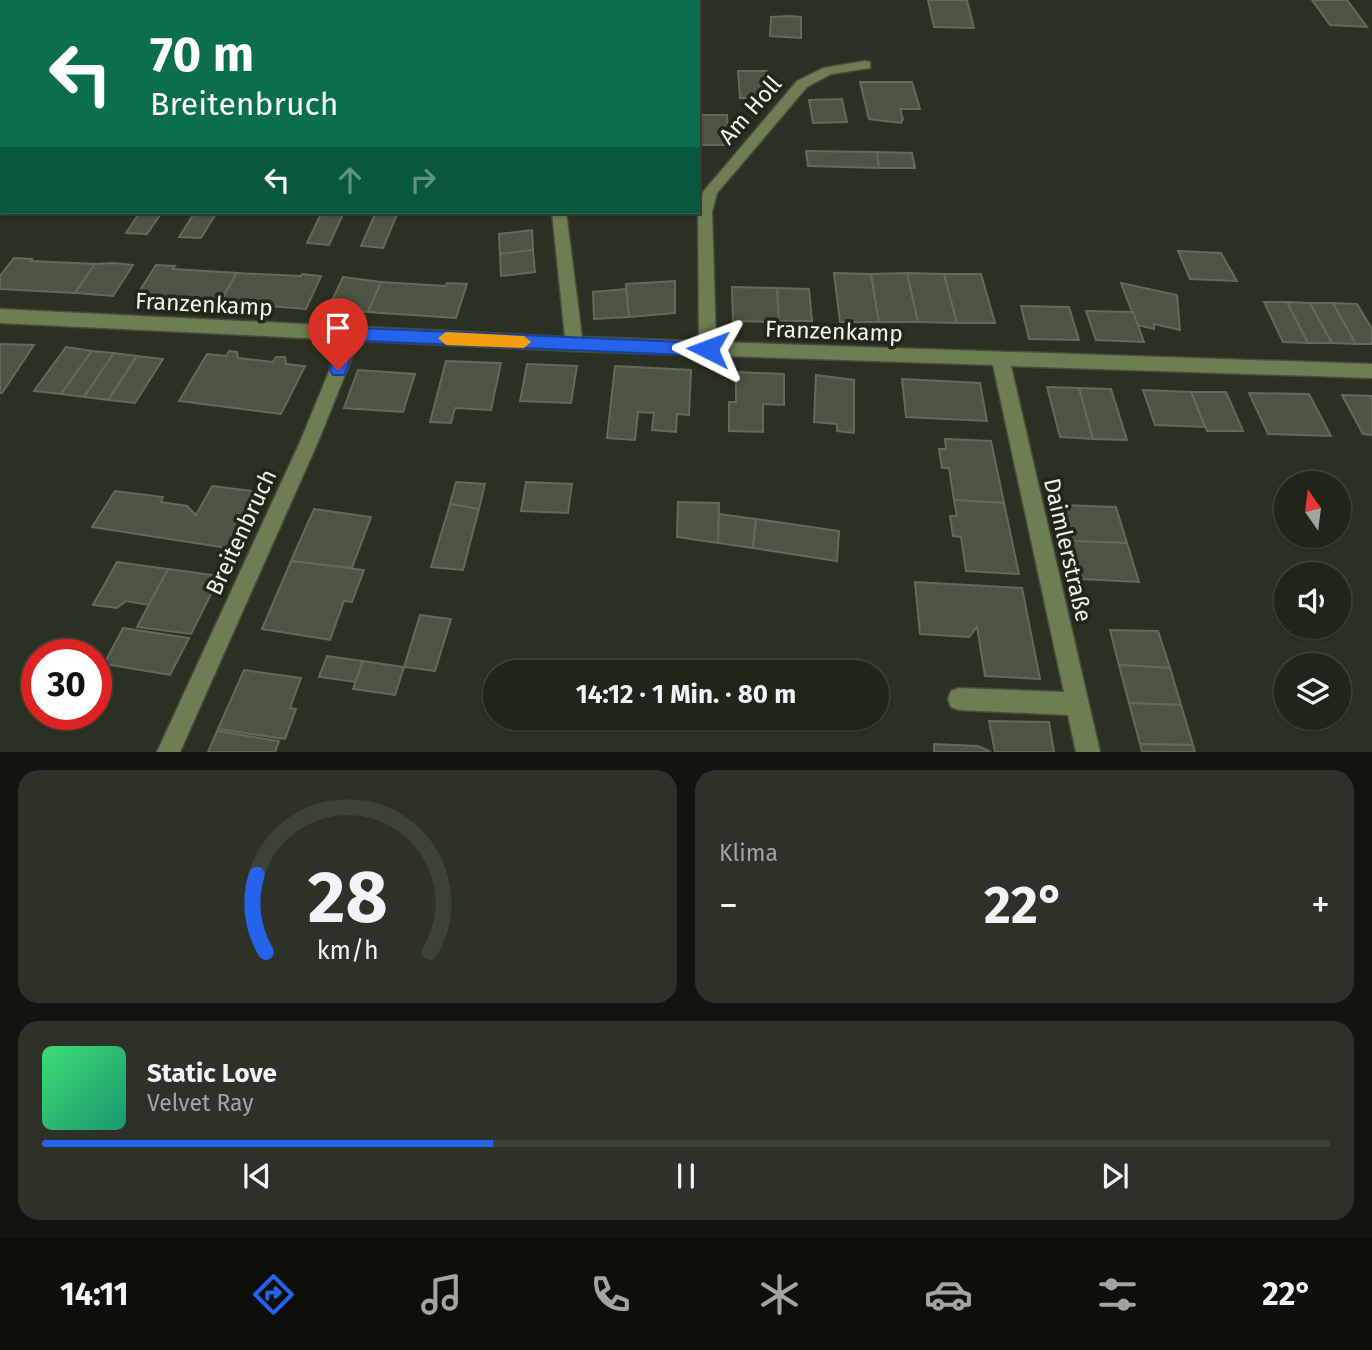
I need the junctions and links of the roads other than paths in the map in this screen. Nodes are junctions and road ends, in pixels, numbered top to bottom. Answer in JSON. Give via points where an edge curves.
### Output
{"nodes":[{"id":1,"x":865,"y":65,"type":"dead end"},
{"id":2,"x":559,"y":214,"type":"edge"},
{"id":3,"x":0,"y":316,"type":"edge"},
{"id":4,"x":360,"y":334,"type":"junction"},
{"id":5,"x":574,"y":344,"type":"junction"},
{"id":6,"x":708,"y":349,"type":"junction"},
{"id":7,"x":1001,"y":360,"type":"junction"},
{"id":8,"x":1372,"y":371,"type":"edge"},
{"id":9,"x":959,"y":699,"type":"dead end"},
{"id":10,"x":1077,"y":704,"type":"junction"},
{"id":11,"x":168,"y":751,"type":"edge"},
{"id":12,"x":1088,"y":751,"type":"edge"}],
"edges":[{"from":1,"to":6,"type":"street","name":"Am Holl","via":[[828,71],[802,84],[710,192],[705,212]]},
{"from":2,"to":5,"type":"street"},
{"from":3,"to":4,"type":"street","name":"Franzenkamp"},
{"from":4,"to":5,"type":"street","name":"Franzenkamp"},
{"from":4,"to":11,"type":"street","name":"Breitenbruch","via":[[346,352]]},
{"from":5,"to":6,"type":"street","name":"Franzenkamp"},
{"from":6,"to":7,"type":"street","name":"Franzenkamp"},
{"from":7,"to":8,"type":"street","name":"Franzenkamp"},
{"from":7,"to":10,"type":"street","name":"Daimlerstraße"},
{"from":9,"to":10,"type":"street"},
{"from":10,"to":12,"type":"street","name":"Daimlerstraße"}]}
